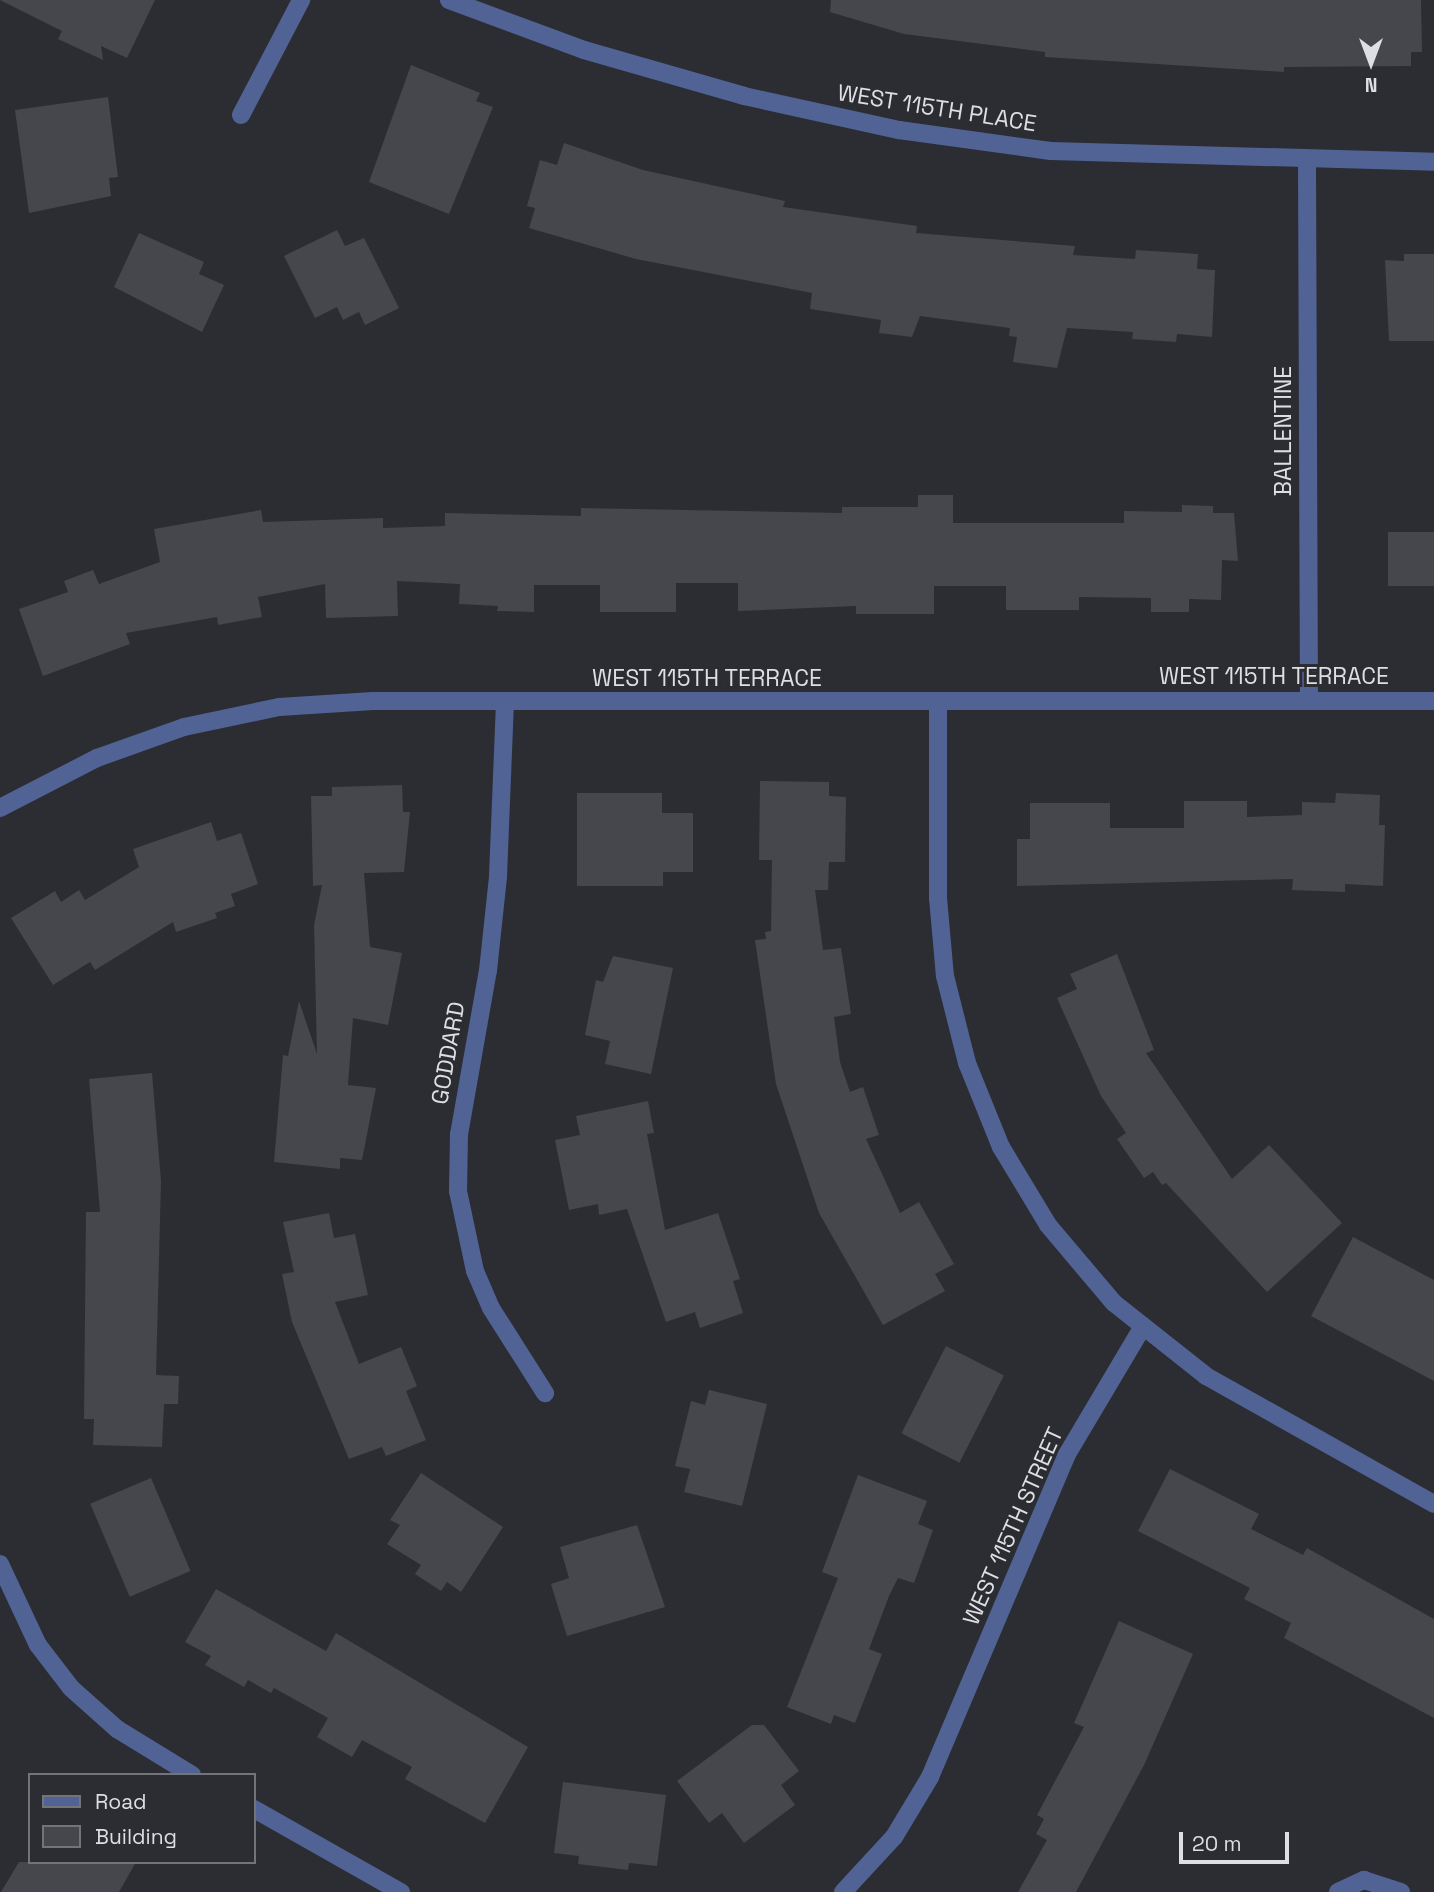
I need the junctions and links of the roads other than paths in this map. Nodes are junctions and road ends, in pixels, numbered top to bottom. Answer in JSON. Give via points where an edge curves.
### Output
{"nodes":[{"id":1,"x":301,"y":0,"type":"edge"},
{"id":2,"x":449,"y":0,"type":"edge"},
{"id":3,"x":240,"y":116,"type":"dead end"},
{"id":4,"x":1307,"y":162,"type":"junction"},
{"id":5,"x":1434,"y":162,"type":"edge"},
{"id":6,"x":1309,"y":700,"type":"junction"},
{"id":7,"x":1434,"y":701,"type":"edge"},
{"id":8,"x":505,"y":702,"type":"junction"},
{"id":9,"x":938,"y":704,"type":"junction"},
{"id":10,"x":0,"y":808,"type":"edge"},
{"id":11,"x":1142,"y":1328,"type":"junction"},
{"id":12,"x":545,"y":1393,"type":"dead end"},
{"id":13,"x":1434,"y":1504,"type":"edge"},
{"id":14,"x":0,"y":1564,"type":"edge"},
{"id":15,"x":189,"y":1773,"type":"edge"},
{"id":16,"x":256,"y":1810,"type":"edge"},
{"id":17,"x":401,"y":1892,"type":"edge"},
{"id":18,"x":843,"y":1892,"type":"edge"},
{"id":19,"x":1338,"y":1892,"type":"edge"},
{"id":20,"x":1401,"y":1892,"type":"edge"}],
"edges":[{"from":1,"to":3,"type":"street"},
{"from":2,"to":4,"type":"street","name":"WEST 115TH PLACE","via":[[584,50],[744,96],[899,130],[1051,151]]},
{"from":4,"to":5,"type":"street","name":"WEST 115TH PLACE"},
{"from":4,"to":6,"type":"street","name":"BALLENTINE"},
{"from":6,"to":7,"type":"street","name":"WEST 115TH TERRACE"},
{"from":6,"to":9,"type":"street","name":"WEST 115TH TERRACE"},
{"from":8,"to":9,"type":"street","name":"WEST 115TH TERRACE"},
{"from":8,"to":10,"type":"street","name":"WEST 115TH TERRACE","via":[[373,701],[265,709],[184,727],[97,758]]},
{"from":8,"to":12,"type":"street","name":"GODDARD","via":[[496,890],[459,1134],[458,1191],[475,1271],[491,1308]]},
{"from":9,"to":11,"type":"street","via":[[938,898],[945,976],[967,1063],[1001,1147],[1048,1225],[1091,1278]]},
{"from":11,"to":13,"type":"street","via":[[1206,1376]]},
{"from":11,"to":18,"type":"street","name":"WEST 115TH STREET","via":[[1066,1456],[930,1777],[894,1837]]},
{"from":14,"to":15,"type":"street","via":[[38,1645],[71,1688],[117,1729]]},
{"from":16,"to":17,"type":"street"},
{"from":19,"to":20,"type":"street","via":[[1364,1880]]}]}
